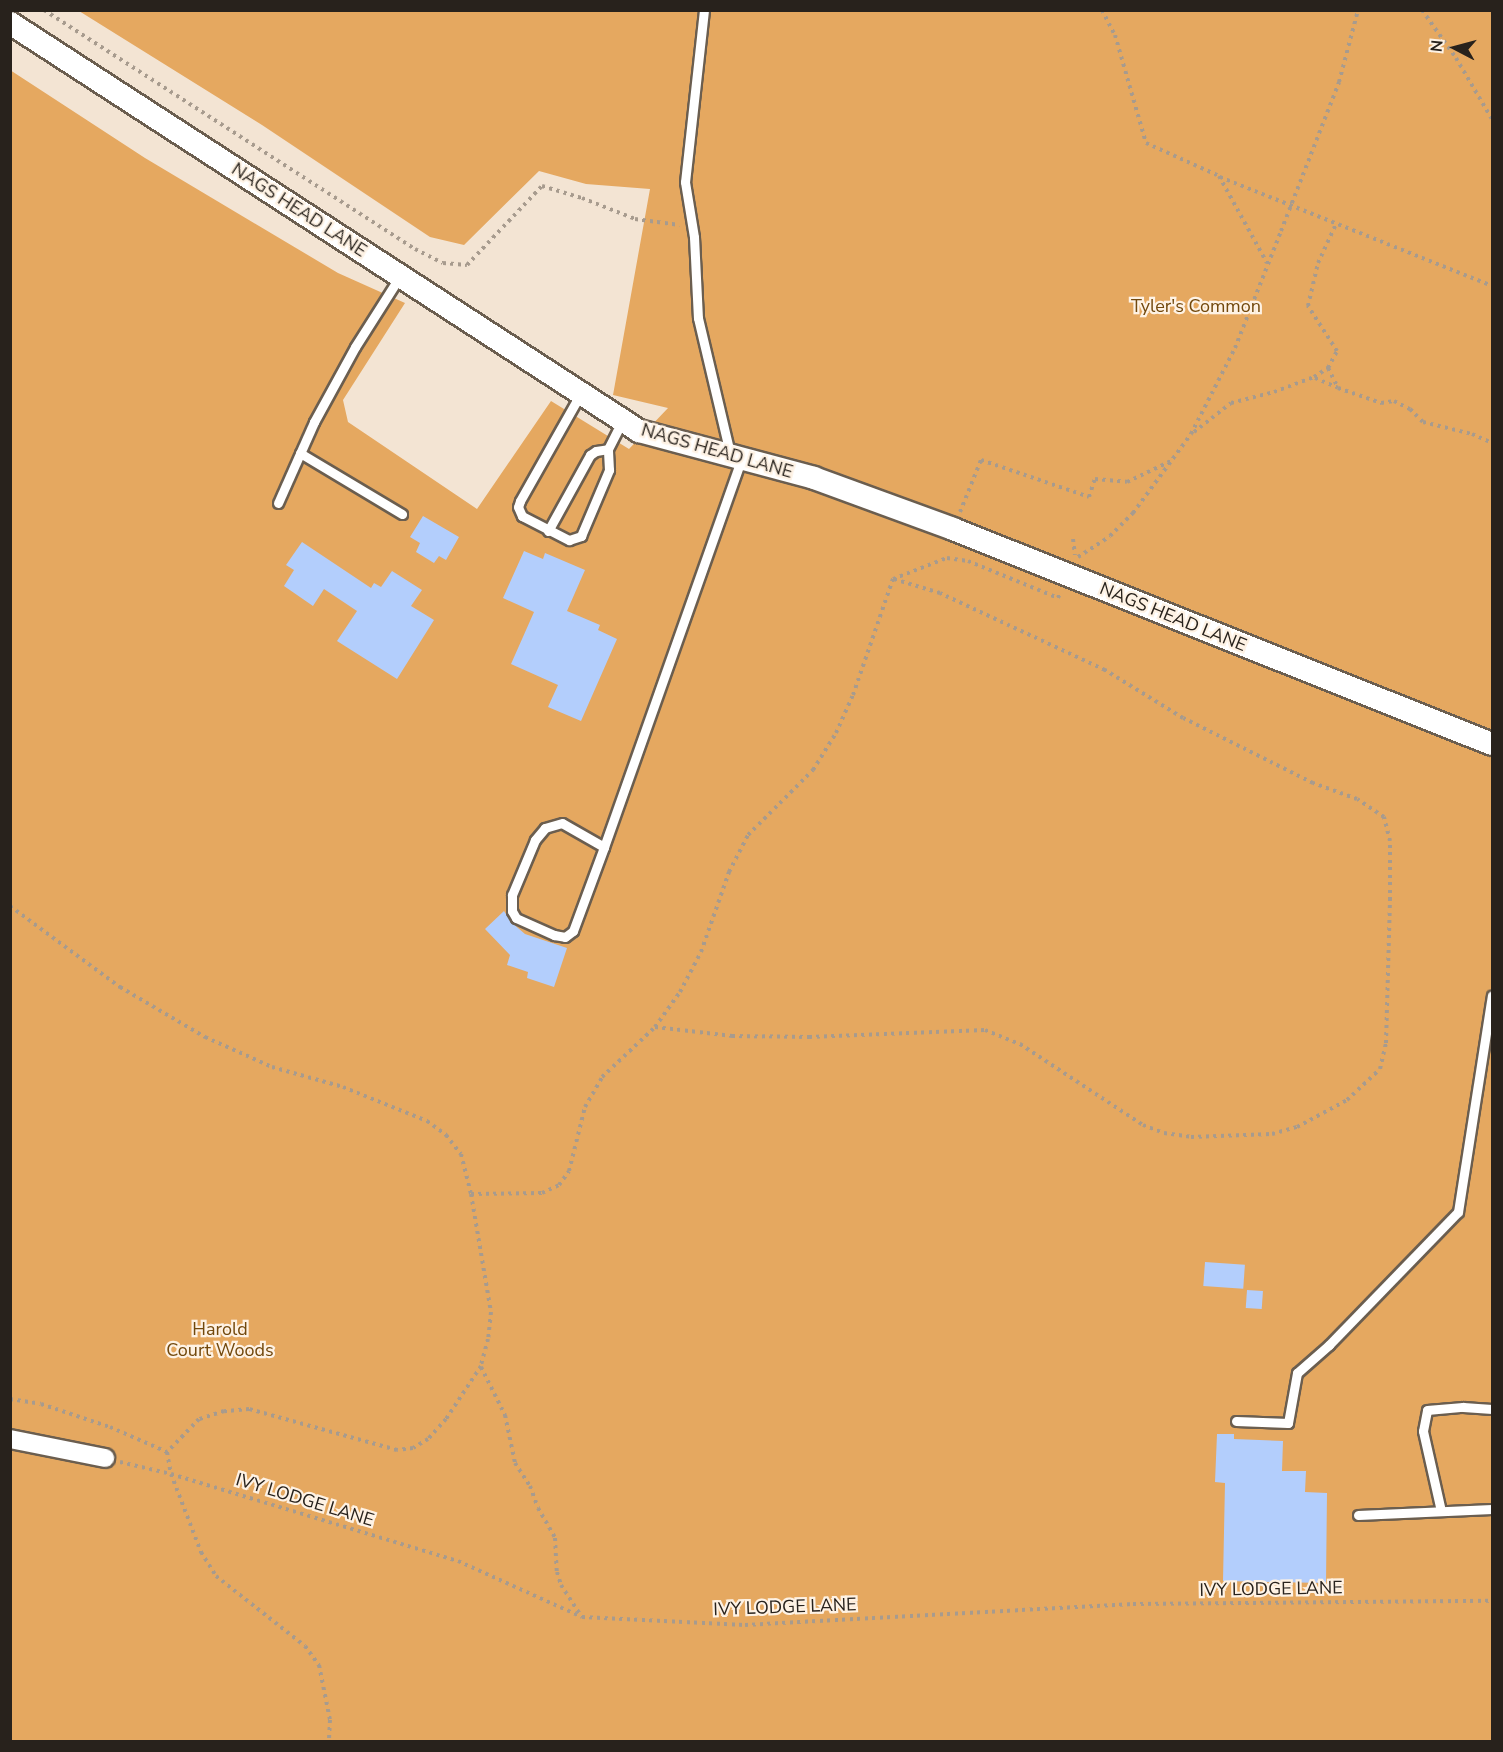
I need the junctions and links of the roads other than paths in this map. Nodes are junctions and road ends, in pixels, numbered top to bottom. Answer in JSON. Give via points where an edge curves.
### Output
{"nodes":[{"id":1,"x":704,"y":10,"type":"edge"},
{"id":2,"x":10,"y":23,"type":"edge"},
{"id":3,"x":400,"y":276,"type":"junction"},
{"id":4,"x":581,"y":393,"type":"junction"},
{"id":5,"x":622,"y":421,"type":"junction"},
{"id":6,"x":608,"y":449,"type":"junction"},
{"id":7,"x":300,"y":453,"type":"junction"},
{"id":8,"x":736,"y":456,"type":"junction"},
{"id":9,"x":278,"y":503,"type":"dead end"},
{"id":10,"x":402,"y":514,"type":"dead end"},
{"id":11,"x":548,"y":531,"type":"junction"},
{"id":12,"x":1492,"y":744,"type":"edge"},
{"id":13,"x":604,"y":848,"type":"junction"},
{"id":14,"x":1492,"y":996,"type":"edge"},
{"id":15,"x":1492,"y":1409,"type":"edge"},
{"id":16,"x":1236,"y":1421,"type":"dead end"},
{"id":17,"x":10,"y":1439,"type":"edge"},
{"id":18,"x":105,"y":1458,"type":"road end"},
{"id":19,"x":1492,"y":1509,"type":"edge"},
{"id":20,"x":1441,"y":1511,"type":"junction"},
{"id":21,"x":1358,"y":1515,"type":"dead end"}],
"edges":[{"from":1,"to":8,"type":"lane","via":[[685,182],[698,318]]},
{"from":2,"to":3,"type":"street","name":"NAGS HEAD LANE"},
{"from":3,"to":4,"type":"street","name":"NAGS HEAD LANE"},
{"from":3,"to":7,"type":"lane","via":[[355,347]]},
{"from":4,"to":5,"type":"street","name":"NAGS HEAD LANE"},
{"from":4,"to":11,"type":"lane","via":[[518,507],[522,516]]},
{"from":5,"to":6,"type":"lane"},
{"from":5,"to":8,"type":"street","name":"NAGS HEAD LANE","via":[[639,431]]},
{"from":6,"to":11,"type":"lane","via":[[590,455]]},
{"from":6,"to":11,"type":"lane","via":[[609,470],[581,536],[569,540]]},
{"from":7,"to":9,"type":"lane"},
{"from":7,"to":10,"type":"lane"},
{"from":8,"to":12,"type":"street","name":"NAGS HEAD LANE","via":[[814,478],[953,529]]},
{"from":8,"to":13,"type":"lane"},
{"from":13,"to":13,"type":"lane","via":[[571,934],[554,935],[516,918],[512,895],[535,840],[545,828],[562,823]]},
{"from":14,"to":16,"type":"lane","via":[[1458,1212],[1329,1345],[1297,1372],[1288,1423]]},
{"from":15,"to":20,"type":"lane","via":[[1427,1410],[1423,1431]]},
{"from":17,"to":18,"type":"street"},
{"from":19,"to":20,"type":"lane"},
{"from":20,"to":21,"type":"lane"}]}
